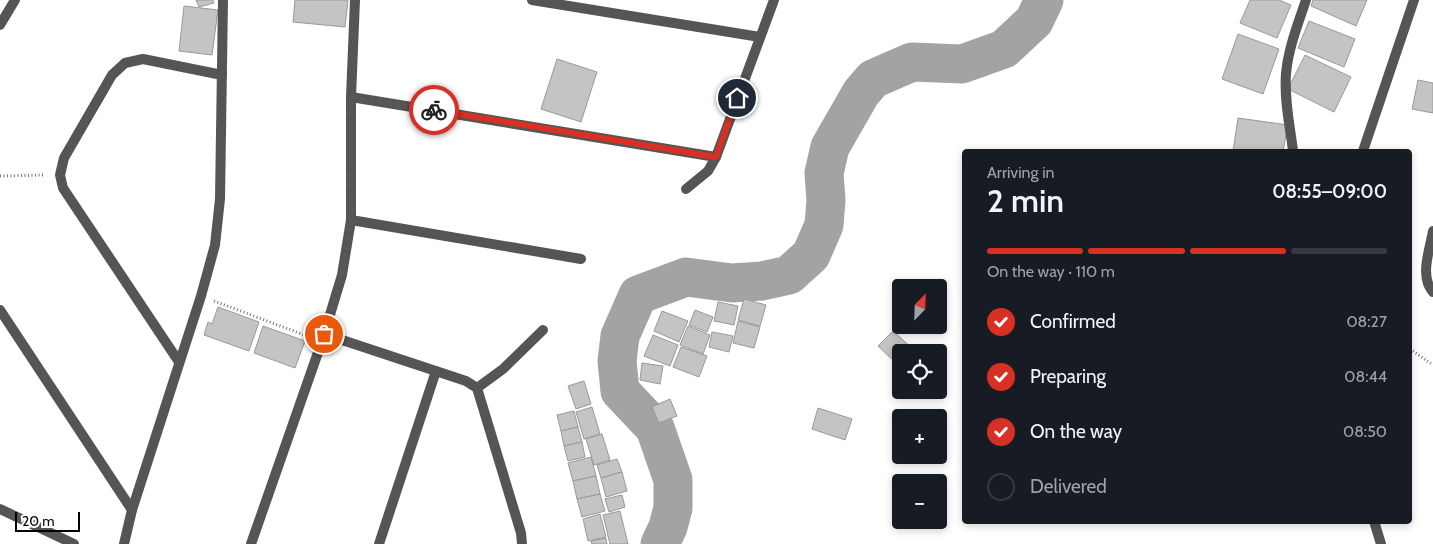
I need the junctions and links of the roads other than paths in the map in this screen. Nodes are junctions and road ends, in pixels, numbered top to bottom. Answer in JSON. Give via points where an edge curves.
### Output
{"nodes":[{"id":1,"x":15,"y":0,"type":"edge"},
{"id":2,"x":223,"y":0,"type":"edge"},
{"id":3,"x":355,"y":0,"type":"edge"},
{"id":4,"x":532,"y":0,"type":"edge"},
{"id":5,"x":774,"y":0,"type":"edge"},
{"id":6,"x":1306,"y":0,"type":"edge"},
{"id":7,"x":1414,"y":0,"type":"edge"},
{"id":8,"x":0,"y":25,"type":"edge"},
{"id":9,"x":760,"y":37,"type":"junction"},
{"id":10,"x":222,"y":75,"type":"junction"},
{"id":11,"x":351,"y":97,"type":"junction"},
{"id":12,"x":1293,"y":149,"type":"edge"},
{"id":13,"x":1364,"y":149,"type":"edge"},
{"id":14,"x":716,"y":157,"type":"junction"},
{"id":15,"x":686,"y":189,"type":"dead end"},
{"id":16,"x":351,"y":220,"type":"junction"},
{"id":17,"x":1433,"y":231,"type":"edge"},
{"id":18,"x":581,"y":259,"type":"dead end"},
{"id":19,"x":1433,"y":292,"type":"edge"},
{"id":20,"x":0,"y":310,"type":"edge"},
{"id":21,"x":543,"y":330,"type":"dead end"},
{"id":22,"x":322,"y":337,"type":"junction"},
{"id":23,"x":180,"y":362,"type":"junction"},
{"id":24,"x":436,"y":371,"type":"junction"},
{"id":25,"x":477,"y":388,"type":"junction"},
{"id":26,"x":0,"y":510,"type":"edge"},
{"id":27,"x":132,"y":510,"type":"junction"},
{"id":28,"x":1375,"y":524,"type":"edge"},
{"id":29,"x":74,"y":544,"type":"edge"},
{"id":30,"x":124,"y":544,"type":"edge"},
{"id":31,"x":251,"y":544,"type":"edge"},
{"id":32,"x":379,"y":544,"type":"edge"},
{"id":33,"x":522,"y":544,"type":"edge"},
{"id":34,"x":1381,"y":544,"type":"edge"}],
"edges":[{"from":1,"to":8,"type":"street"},
{"from":2,"to":10,"type":"street"},
{"from":3,"to":11,"type":"street"},
{"from":4,"to":9,"type":"street"},
{"from":5,"to":9,"type":"street"},
{"from":6,"to":12,"type":"street","via":[[1292,41],[1286,75]]},
{"from":7,"to":13,"type":"street"},
{"from":9,"to":14,"type":"street"},
{"from":10,"to":23,"type":"street","via":[[220,199],[215,245]]},
{"from":10,"to":23,"type":"street","via":[[142,59],[125,64],[112,75],[64,158],[60,175],[63,188]]},
{"from":11,"to":14,"type":"street"},
{"from":11,"to":16,"type":"street"},
{"from":14,"to":15,"type":"street","via":[[708,171]]},
{"from":16,"to":18,"type":"street"},
{"from":16,"to":22,"type":"street","via":[[342,275]]},
{"from":17,"to":19,"type":"street","via":[[1426,272]]},
{"from":20,"to":27,"type":"street"},
{"from":21,"to":25,"type":"street","via":[[503,369]]},
{"from":22,"to":24,"type":"street"},
{"from":22,"to":31,"type":"street"},
{"from":23,"to":27,"type":"street"},
{"from":24,"to":25,"type":"street"},
{"from":24,"to":32,"type":"street"},
{"from":25,"to":33,"type":"street"},
{"from":26,"to":29,"type":"street"},
{"from":27,"to":30,"type":"street"},
{"from":28,"to":34,"type":"street"}]}
